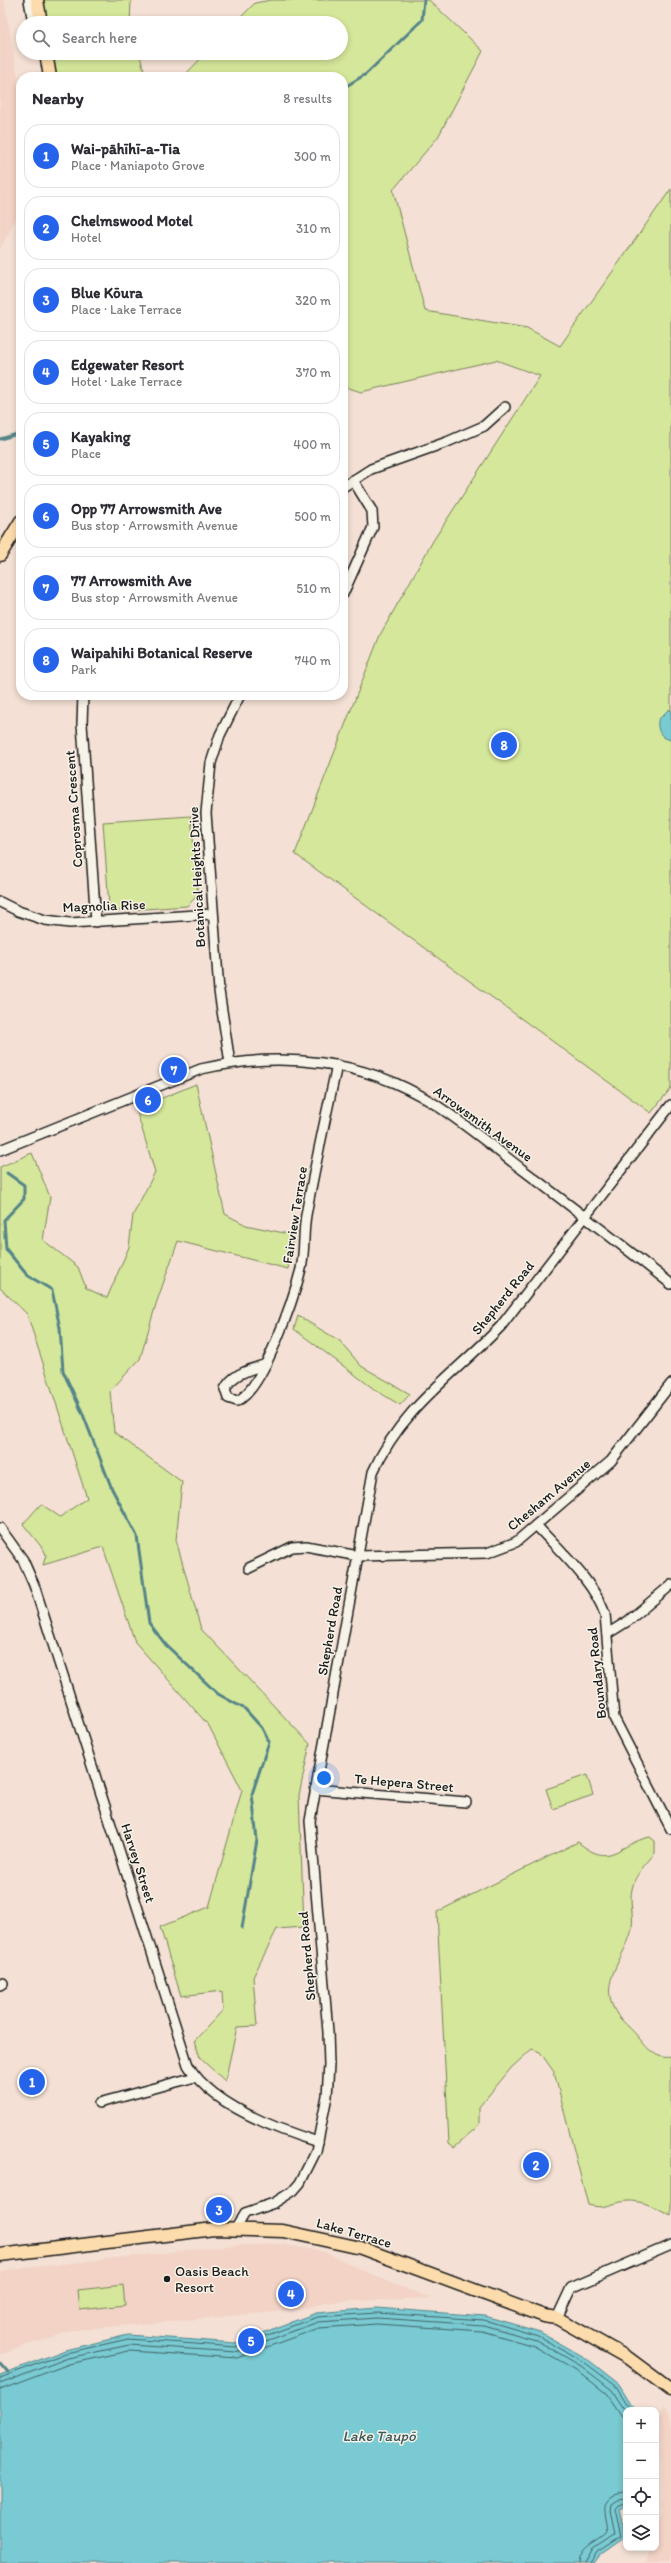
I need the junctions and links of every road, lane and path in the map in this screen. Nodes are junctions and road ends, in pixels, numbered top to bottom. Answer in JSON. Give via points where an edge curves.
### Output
{"nodes":[{"id":1,"x":29,"y":0,"type":"edge"},
{"id":2,"x":37,"y":0,"type":"edge"},
{"id":3,"x":32,"y":16,"type":"edge"},
{"id":4,"x":40,"y":16,"type":"edge"},
{"id":5,"x":43,"y":60,"type":"edge"},
{"id":6,"x":47,"y":60,"type":"edge"},
{"id":7,"x":48,"y":72,"type":"edge"},
{"id":8,"x":49,"y":72,"type":"edge"},
{"id":9,"x":505,"y":407,"type":"dead end"},
{"id":10,"x":353,"y":480,"type":"junction"},
{"id":11,"x":348,"y":484,"type":"edge"},
{"id":12,"x":16,"y":529,"type":"edge"},
{"id":13,"x":0,"y":554,"type":"edge"},
{"id":14,"x":348,"y":583,"type":"edge"},
{"id":15,"x":84,"y":700,"type":"edge"},
{"id":16,"x":238,"y":700,"type":"edge"},
{"id":17,"x":0,"y":902,"type":"edge"},
{"id":18,"x":212,"y":914,"type":"junction"},
{"id":19,"x":96,"y":922,"type":"junction"},
{"id":20,"x":230,"y":1063,"type":"junction"},
{"id":21,"x":337,"y":1065,"type":"junction"},
{"id":22,"x":671,"y":1105,"type":"edge"},
{"id":23,"x":0,"y":1150,"type":"edge"},
{"id":24,"x":585,"y":1217,"type":"junction"},
{"id":25,"x":671,"y":1284,"type":"edge"},
{"id":26,"x":266,"y":1364,"type":"junction"},
{"id":27,"x":671,"y":1384,"type":"edge"},
{"id":28,"x":536,"y":1525,"type":"junction"},
{"id":29,"x":0,"y":1528,"type":"edge"},
{"id":30,"x":358,"y":1556,"type":"junction"},
{"id":31,"x":248,"y":1568,"type":"dead end"},
{"id":32,"x":671,"y":1584,"type":"edge"},
{"id":33,"x":607,"y":1634,"type":"junction"},
{"id":34,"x":315,"y":1789,"type":"junction"},
{"id":35,"x":466,"y":1802,"type":"dead end"},
{"id":36,"x":671,"y":1829,"type":"edge"},
{"id":37,"x":195,"y":2077,"type":"junction"},
{"id":38,"x":99,"y":2103,"type":"dead end"},
{"id":39,"x":318,"y":2142,"type":"junction"},
{"id":40,"x":236,"y":2228,"type":"junction"},
{"id":41,"x":671,"y":2245,"type":"edge"},
{"id":42,"x":0,"y":2255,"type":"edge"},
{"id":43,"x":556,"y":2318,"type":"junction"},
{"id":44,"x":671,"y":2390,"type":"edge"}],
"edges":[{"from":1,"to":3,"type":"street"},
{"from":2,"to":4,"type":"main road"},
{"from":5,"to":7,"type":"street"},
{"from":6,"to":8,"type":"main road"},
{"from":9,"to":10,"type":"street","via":[[484,426],[467,435],[399,457]]},
{"from":10,"to":11,"type":"street"},
{"from":10,"to":14,"type":"street","via":[[372,511],[373,527]]},
{"from":12,"to":13,"type":"main road"},
{"from":15,"to":19,"type":"street","name":"Coprosma Crescent","via":[[82,724]]},
{"from":16,"to":18,"type":"street","name":"Botanical Heights Drive","via":[[220,735],[211,763],[208,787],[206,813]]},
{"from":17,"to":19,"type":"street","name":"Magnolia Rise","via":[[45,920],[70,923]]},
{"from":18,"to":19,"type":"street","name":"Magnolia Rise"},
{"from":18,"to":20,"type":"street","name":"Botanical Heights Drive","via":[[219,990]]},
{"from":20,"to":21,"type":"street","name":"Arrowsmith Avenue","via":[[283,1058]]},
{"from":20,"to":23,"type":"street","name":"Arrowsmith Avenue","via":[[174,1079]]},
{"from":21,"to":24,"type":"street","name":"Arrowsmith Avenue","via":[[381,1079],[432,1102]]},
{"from":21,"to":26,"type":"street","name":"Fairview Terrace","via":[[306,1216],[301,1268],[275,1346]]},
{"from":22,"to":24,"type":"street","name":"Shepherd Road"},
{"from":24,"to":25,"type":"street","name":"Arrowsmith Avenue"},
{"from":24,"to":30,"type":"street","name":"Shepherd Road","via":[[501,1326],[479,1349],[433,1387],[390,1439],[373,1472]]},
{"from":26,"to":26,"type":"street","name":"Fairview Terrace","via":[[244,1396],[237,1401],[228,1398],[226,1390],[236,1375]]},
{"from":27,"to":28,"type":"street","name":"Chesham Avenue","via":[[611,1461]]},
{"from":28,"to":30,"type":"street","name":"Chesham Avenue","via":[[516,1542],[487,1553]]},
{"from":28,"to":33,"type":"street","name":"Boundary Road","via":[[594,1591],[605,1614]]},
{"from":29,"to":37,"type":"street","name":"Harvey Street","via":[[23,1560],[34,1585],[188,2065]]},
{"from":30,"to":31,"type":"street","name":"Chesham Avenue","via":[[306,1546],[292,1547]]},
{"from":30,"to":34,"type":"street","name":"Shepherd Road"},
{"from":32,"to":33,"type":"street","via":[[628,1621]]},
{"from":33,"to":36,"type":"street","name":"Boundary Road","via":[[614,1718]]},
{"from":34,"to":35,"type":"street","name":"Te Hepera Street"},
{"from":34,"to":39,"type":"street","name":"Shepherd Road","via":[[310,1820],[330,2065]]},
{"from":37,"to":38,"type":"street"},
{"from":37,"to":39,"type":"street","name":"Harvey Street","via":[[253,2118]]},
{"from":39,"to":40,"type":"street","name":"Shepherd Road","via":[[310,2168],[293,2191],[274,2203],[245,2213]]},
{"from":40,"to":42,"type":"main road","name":"Lake Terrace"},
{"from":40,"to":43,"type":"main road","name":"Lake Terrace","via":[[283,2231],[335,2240]]},
{"from":41,"to":43,"type":"street","via":[[571,2288]]},
{"from":43,"to":44,"type":"main road","name":"Lake Terrace","via":[[628,2358]]}]}
